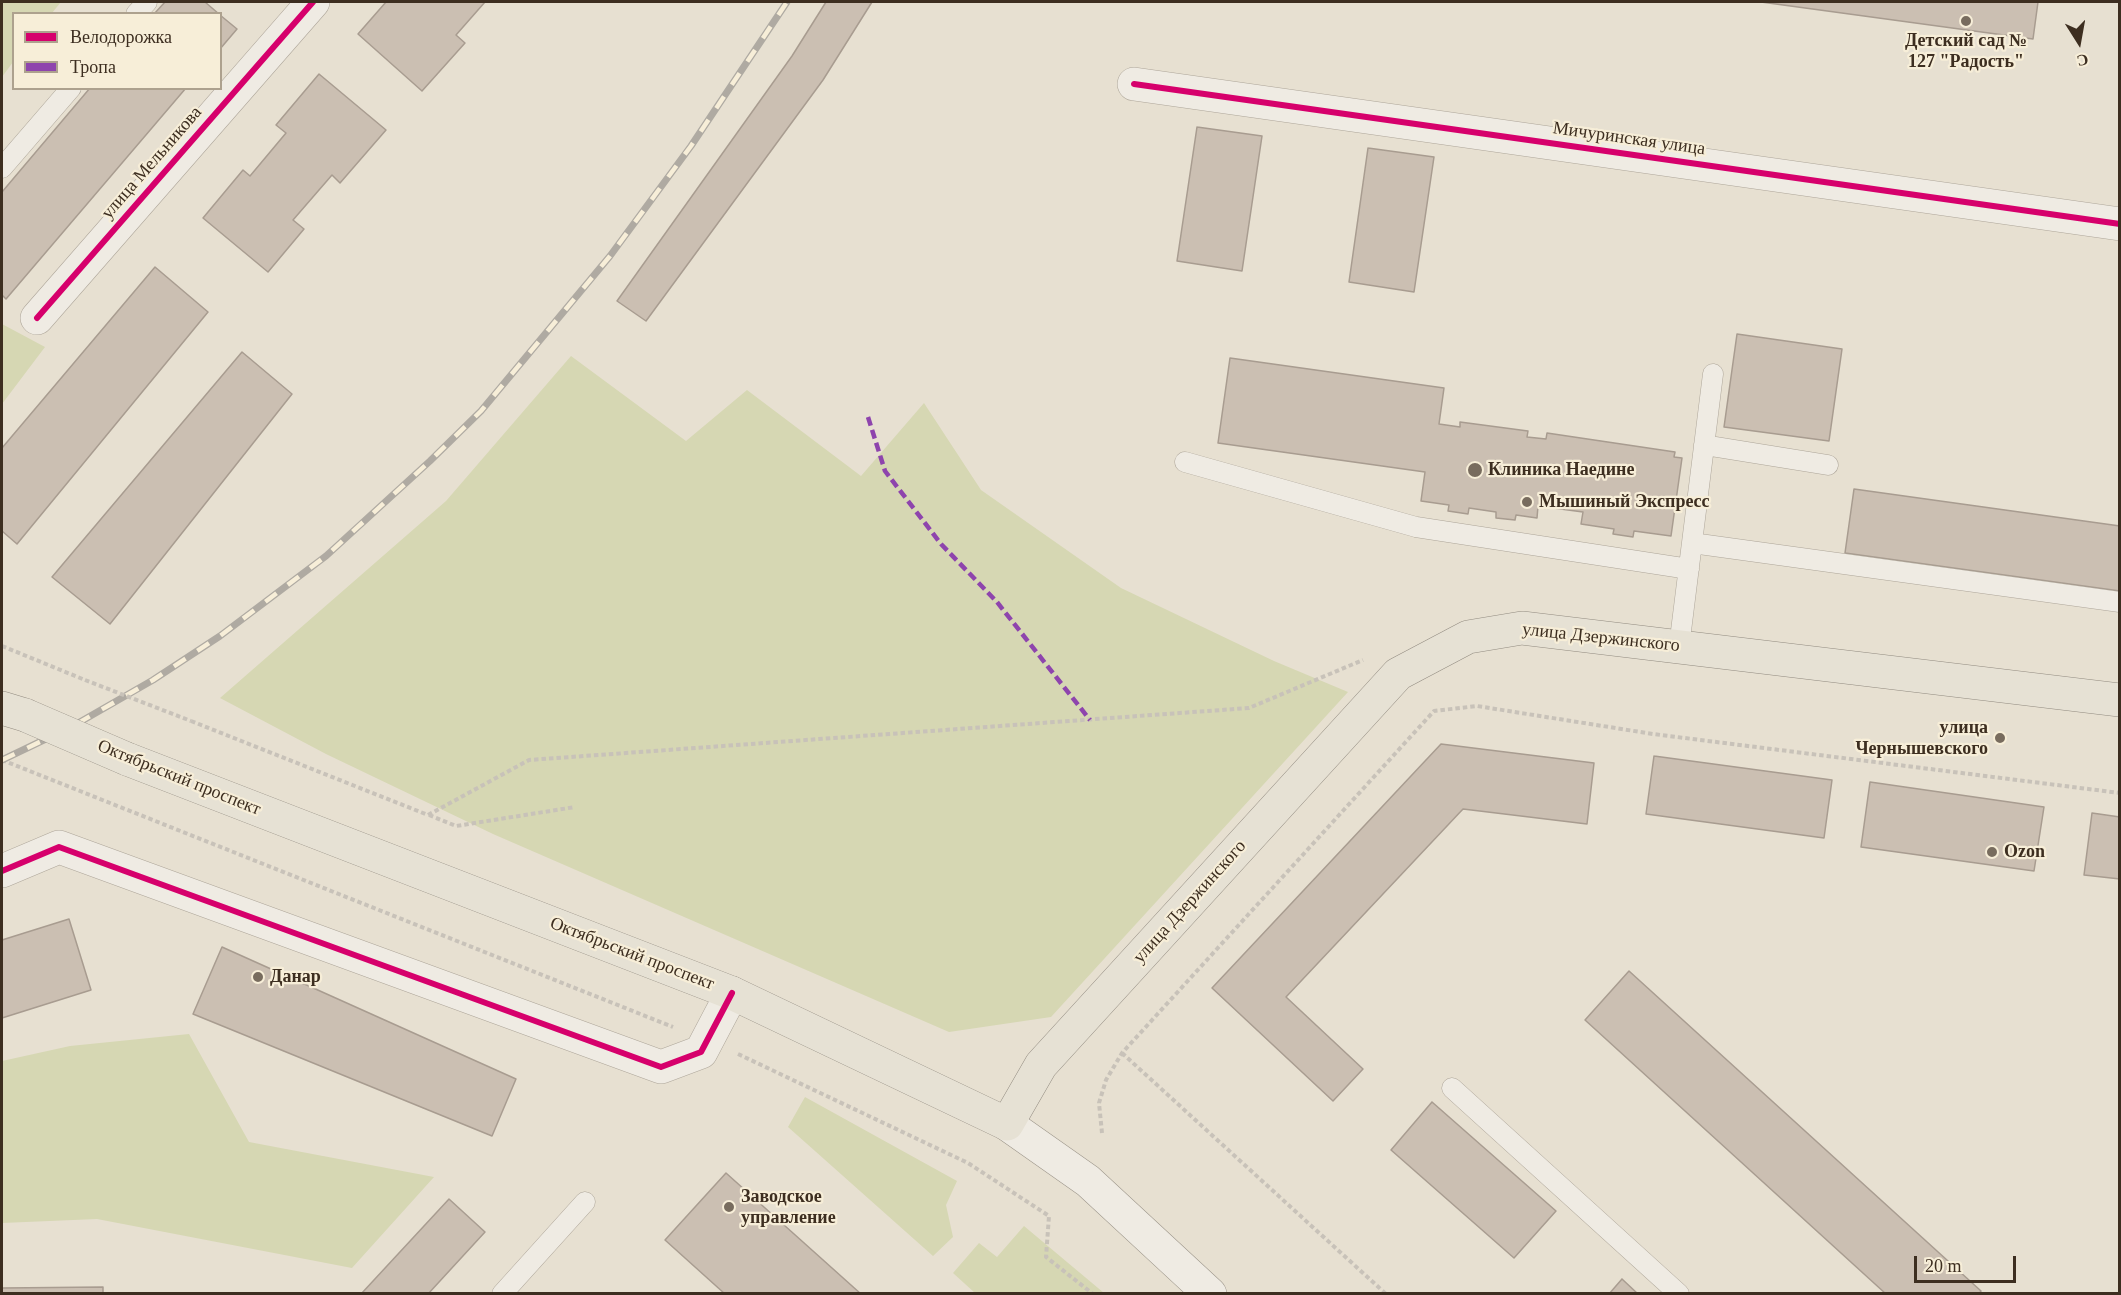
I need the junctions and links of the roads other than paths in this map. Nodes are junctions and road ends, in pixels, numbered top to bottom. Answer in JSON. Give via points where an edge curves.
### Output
{"nodes":[{"id":1,"x":313,"y":2,"type":"edge"},
{"id":2,"x":1134,"y":84,"type":"dead end"},
{"id":3,"x":69,"y":90,"type":"edge"},
{"id":4,"x":2,"y":168,"type":"edge"},
{"id":5,"x":2120,"y":224,"type":"edge"},
{"id":6,"x":37,"y":318,"type":"dead end"},
{"id":7,"x":1713,"y":374,"type":"dead end"},
{"id":8,"x":1704,"y":445,"type":"junction"},
{"id":9,"x":1185,"y":462,"type":"dead end"},
{"id":10,"x":1828,"y":465,"type":"dead end"},
{"id":11,"x":1692,"y":543,"type":"junction"},
{"id":12,"x":1689,"y":569,"type":"junction"},
{"id":13,"x":2120,"y":602,"type":"edge"},
{"id":14,"x":1679,"y":647,"type":"junction"},
{"id":15,"x":2120,"y":700,"type":"edge"},
{"id":16,"x":13,"y":711,"type":"edge"},
{"id":17,"x":2,"y":871,"type":"edge"},
{"id":18,"x":732,"y":993,"type":"junction"},
{"id":19,"x":1452,"y":1088,"type":"dead end"},
{"id":20,"x":1007,"y":1124,"type":"junction"},
{"id":21,"x":585,"y":1202,"type":"dead end"},
{"id":22,"x":502,"y":1293,"type":"edge"},
{"id":23,"x":1210,"y":1293,"type":"edge"},
{"id":24,"x":1679,"y":1293,"type":"edge"}],
"edges":[{"from":1,"to":6,"type":"street","name":"улица Мельникова"},
{"from":2,"to":5,"type":"street","name":"Мичуринская улица"},
{"from":3,"to":4,"type":"lane"},
{"from":7,"to":8,"type":"lane"},
{"from":8,"to":10,"type":"lane"},
{"from":8,"to":11,"type":"lane"},
{"from":9,"to":12,"type":"lane","via":[[1416,527]]},
{"from":11,"to":12,"type":"lane"},
{"from":11,"to":13,"type":"lane"},
{"from":12,"to":14,"type":"lane"},
{"from":14,"to":15,"type":"main road","name":"улица Дзержинского"},
{"from":14,"to":20,"type":"main road","name":"улица Дзержинского","via":[[1522,628],[1467,637],[1398,674],[1041,1065]]},
{"from":16,"to":18,"type":"main road","name":"Октябрьский проспект","bridge":true,"via":[[127,759]]},
{"from":17,"to":18,"type":"street","via":[[59,848],[662,1066],[701,1052]]},
{"from":18,"to":20,"type":"main road","name":"Октябрьский проспект"},
{"from":19,"to":24,"type":"lane"},
{"from":20,"to":23,"type":"street","name":"Октябрьский проспект","via":[[1088,1180]]},
{"from":21,"to":22,"type":"lane"}]}
